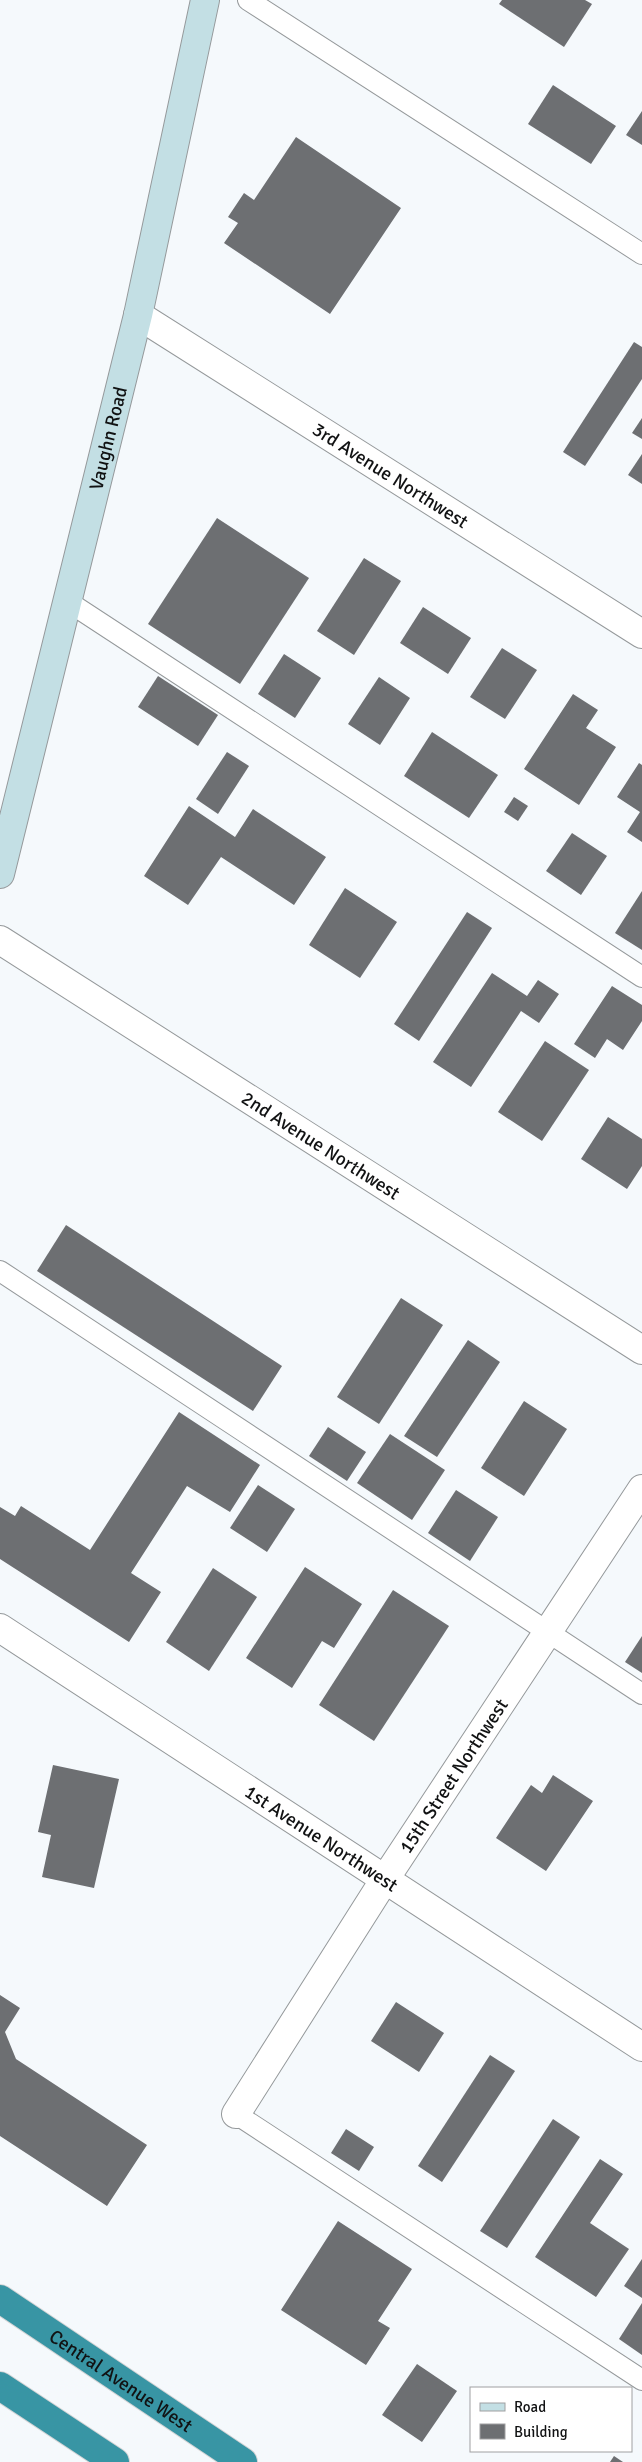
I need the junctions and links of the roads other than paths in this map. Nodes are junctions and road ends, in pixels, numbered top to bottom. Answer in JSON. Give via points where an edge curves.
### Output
{"nodes":[{"id":1,"x":205,"y":0,"type":"edge"},
{"id":2,"x":248,"y":0,"type":"edge"},
{"id":3,"x":642,"y":254,"type":"edge"},
{"id":4,"x":138,"y":315,"type":"junction"},
{"id":5,"x":67,"y":601,"type":"junction"},
{"id":6,"x":642,"y":634,"type":"edge"},
{"id":7,"x":0,"y":874,"type":"edge"},
{"id":8,"x":0,"y":940,"type":"edge"},
{"id":9,"x":642,"y":977,"type":"edge"},
{"id":10,"x":0,"y":1271,"type":"edge"},
{"id":11,"x":642,"y":1350,"type":"edge"},
{"id":12,"x":642,"y":1489,"type":"edge"},
{"id":13,"x":0,"y":1628,"type":"edge"},
{"id":14,"x":548,"y":1632,"type":"junction"},
{"id":15,"x":642,"y":1694,"type":"edge"},
{"id":16,"x":385,"y":1879,"type":"junction"},
{"id":17,"x":642,"y":2047,"type":"edge"},
{"id":18,"x":236,"y":2114,"type":"joint"},
{"id":19,"x":0,"y":2299,"type":"edge"},
{"id":20,"x":642,"y":2380,"type":"edge"},
{"id":21,"x":0,"y":2381,"type":"edge"},
{"id":22,"x":0,"y":2386,"type":"edge"},
{"id":23,"x":37,"y":2410,"type":"junction"},
{"id":24,"x":115,"y":2462,"type":"edge"},
{"id":25,"x":243,"y":2462,"type":"edge"}],
"edges":[{"from":1,"to":4,"type":"main road","name":"Vaughn Road"},
{"from":2,"to":3,"type":"lane"},
{"from":4,"to":5,"type":"main road","name":"Vaughn Road"},
{"from":4,"to":6,"type":"street","name":"3rd Avenue Northwest"},
{"from":5,"to":7,"type":"main road","name":"Vaughn Road"},
{"from":5,"to":9,"type":"lane"},
{"from":8,"to":11,"type":"street","name":"2nd Avenue Northwest"},
{"from":10,"to":14,"type":"lane"},
{"from":12,"to":14,"type":"street","name":"15th Street Northwest"},
{"from":13,"to":16,"type":"street","name":"1st Avenue Northwest"},
{"from":14,"to":15,"type":"lane"},
{"from":14,"to":16,"type":"street","name":"15th Street Northwest"},
{"from":16,"to":17,"type":"street","name":"1st Avenue Northwest"},
{"from":16,"to":18,"type":"street","name":"15th Street Northwest"},
{"from":18,"to":20,"type":"lane"},
{"from":19,"to":25,"type":"highway","name":"Central Avenue West"},
{"from":21,"to":23,"type":"highway"},
{"from":22,"to":23,"type":"highway"},
{"from":23,"to":24,"type":"highway"}]}
